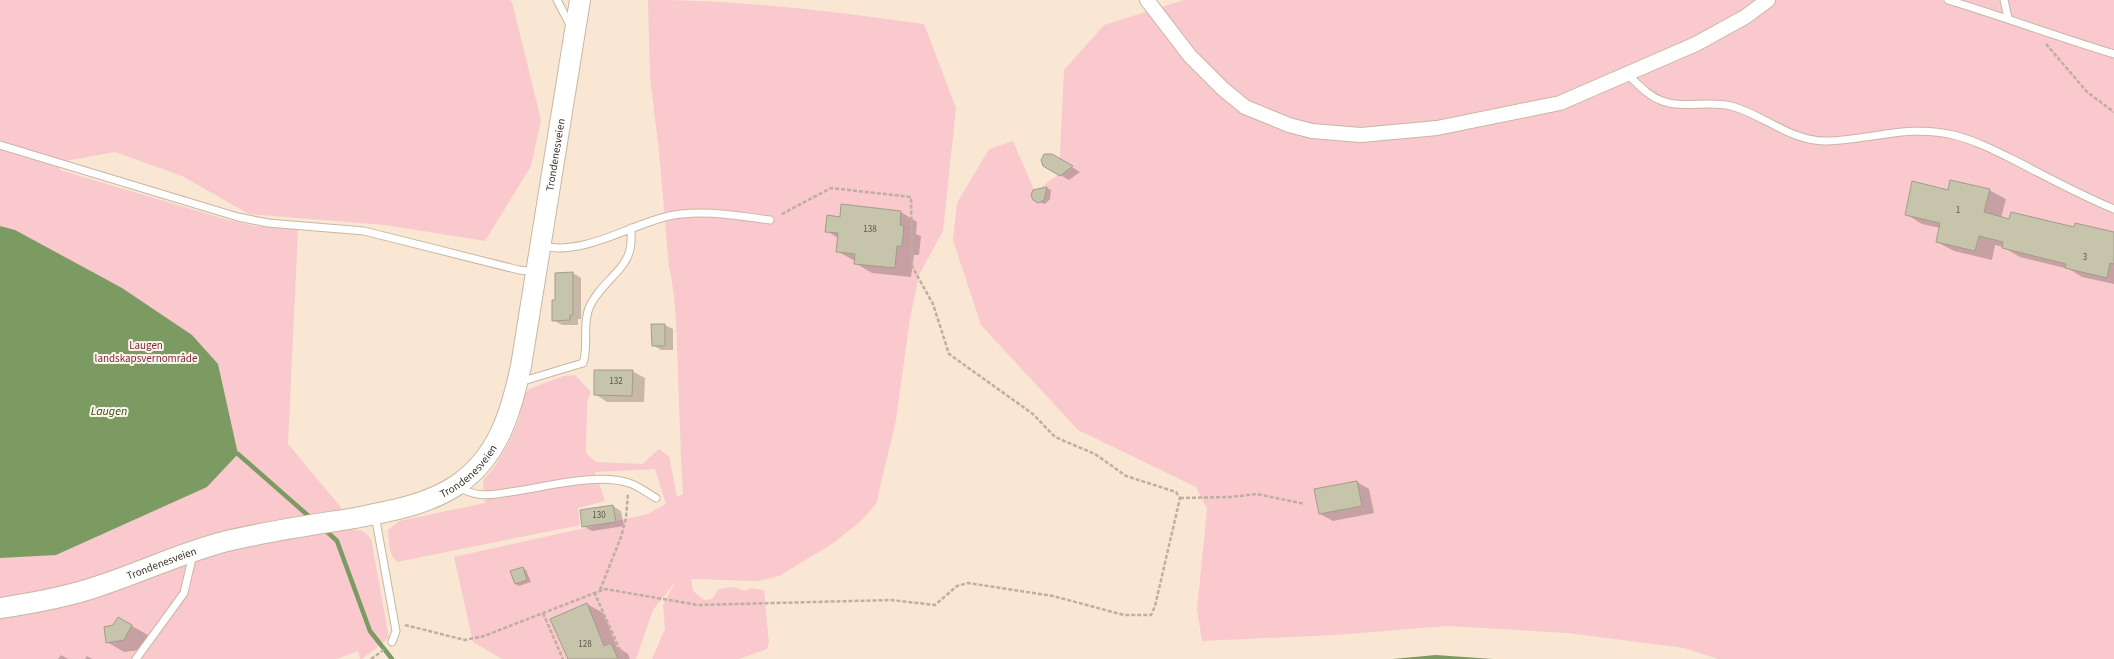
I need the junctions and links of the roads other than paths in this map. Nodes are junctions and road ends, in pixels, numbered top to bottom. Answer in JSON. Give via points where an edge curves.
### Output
{"nodes":[{"id":1,"x":557,"y":0,"type":"edge"},
{"id":2,"x":580,"y":0,"type":"edge"},
{"id":3,"x":1147,"y":0,"type":"edge"},
{"id":4,"x":1768,"y":0,"type":"edge"},
{"id":5,"x":1948,"y":0,"type":"edge"},
{"id":6,"x":2004,"y":0,"type":"edge"},
{"id":7,"x":2008,"y":18,"type":"junction"},
{"id":8,"x":575,"y":33,"type":"junction"},
{"id":9,"x":2114,"y":54,"type":"edge"},
{"id":10,"x":1627,"y":74,"type":"junction"},
{"id":11,"x":0,"y":145,"type":"edge"},
{"id":12,"x":2114,"y":209,"type":"edge"},
{"id":13,"x":770,"y":220,"type":"road end"},
{"id":14,"x":631,"y":228,"type":"junction"},
{"id":15,"x":540,"y":246,"type":"junction"},
{"id":16,"x":536,"y":272,"type":"junction"},
{"id":17,"x":518,"y":383,"type":"junction"},
{"id":18,"x":456,"y":485,"type":"junction"},
{"id":19,"x":656,"y":498,"type":"dead end"},
{"id":20,"x":375,"y":514,"type":"junction"},
{"id":21,"x":194,"y":551,"type":"junction"},
{"id":22,"x":0,"y":608,"type":"edge"},
{"id":23,"x":392,"y":642,"type":"road end"},
{"id":24,"x":136,"y":659,"type":"edge"}],
"edges":[{"from":1,"to":8,"type":"lane"},
{"from":2,"to":8,"type":"main road","name":"Trondenesveien"},
{"from":3,"to":10,"type":"street","via":[[1190,56],[1232,98],[1274,120],[1312,131],[1361,135],[1437,128],[1560,103]]},
{"from":4,"to":10,"type":"street","via":[[1745,17],[1696,44]]},
{"from":5,"to":7,"type":"lane"},
{"from":6,"to":7,"type":"lane"},
{"from":7,"to":9,"type":"lane","via":[[2043,32]]},
{"from":8,"to":15,"type":"main road","name":"Trondenesveien"},
{"from":10,"to":12,"type":"lane","via":[[1646,92],[1662,101],[1732,106],[1789,133],[1813,140],[1841,140],[1918,131],[1951,134],[1988,147]]},
{"from":11,"to":16,"type":"lane","via":[[238,217],[268,223],[364,231]]},
{"from":13,"to":14,"type":"lane","via":[[697,213],[670,216]]},
{"from":14,"to":15,"type":"lane","via":[[572,248]]},
{"from":14,"to":17,"type":"lane","via":[[629,255],[597,292],[589,308],[583,363]]},
{"from":15,"to":16,"type":"main road","name":"Trondenesveien"},
{"from":16,"to":17,"type":"main road","name":"Trondenesveien"},
{"from":17,"to":18,"type":"main road","name":"Trondenesveien","via":[[510,413],[497,442],[477,467]]},
{"from":18,"to":19,"type":"lane","via":[[468,493],[484,496],[592,480],[629,483]]},
{"from":18,"to":20,"type":"main road","name":"Trondenesveien","via":[[423,502]]},
{"from":20,"to":21,"type":"main road","name":"Trondenesveien","via":[[227,541]]},
{"from":20,"to":23,"type":"lane","via":[[394,622],[395,636]]},
{"from":21,"to":22,"type":"main road","name":"Trondenesveien","via":[[98,587],[31,604]]},
{"from":21,"to":24,"type":"lane","via":[[184,593]]}]}
